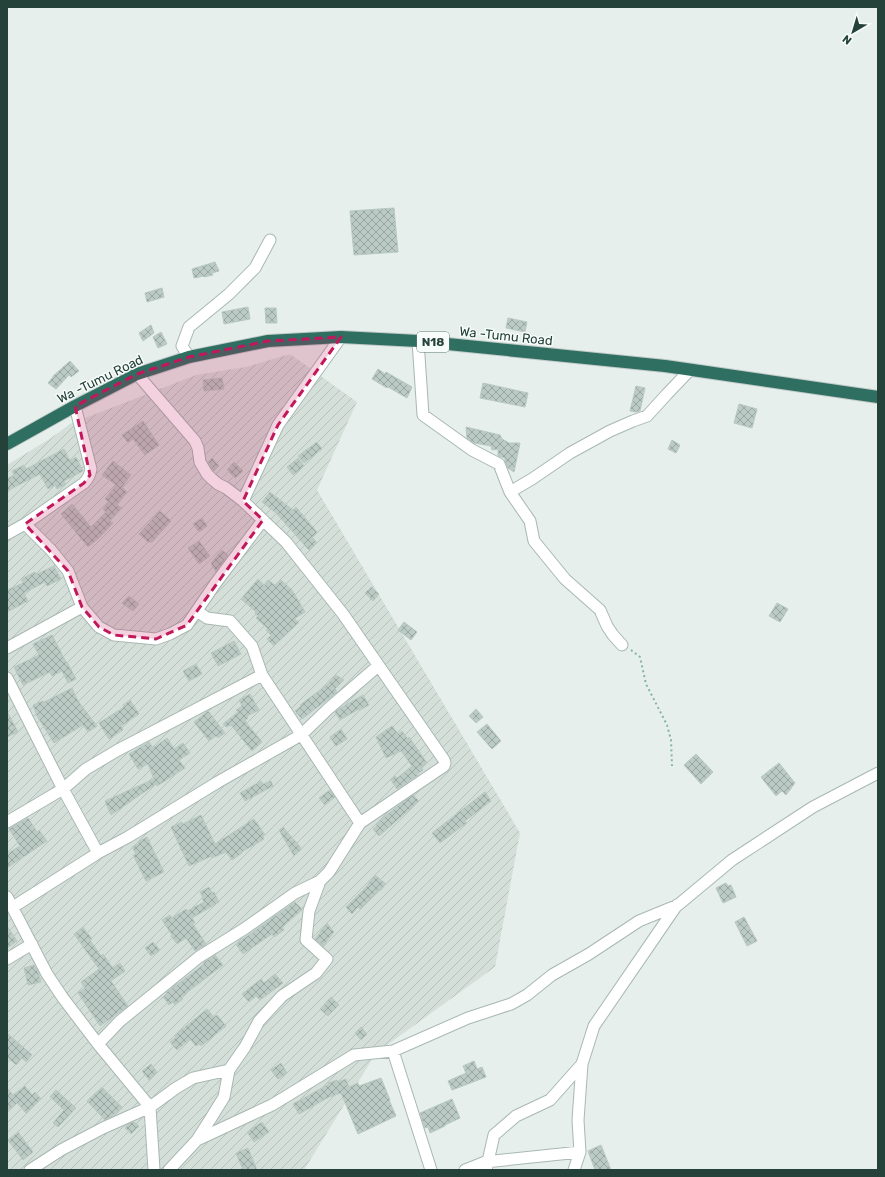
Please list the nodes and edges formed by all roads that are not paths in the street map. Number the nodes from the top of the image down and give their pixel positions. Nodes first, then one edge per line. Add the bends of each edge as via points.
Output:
1 (270, 240) dead end
2 (342, 337) junction
3 (418, 341) junction
4 (189, 357) junction
5 (690, 370) junction
6 (136, 374) junction
7 (878, 397) edge
8 (75, 406) junction
9 (7, 444) edge
10 (510, 492) junction
11 (243, 501) junction
12 (263, 520) junction
13 (25, 524) junction
14 (7, 534) edge
15 (82, 608) junction
16 (197, 611) junction
17 (622, 645) road end
18 (7, 648) edge
19 (378, 666) junction
20 (262, 675) junction
21 (7, 678) edge
22 (301, 734) junction
23 (878, 774) edge
24 (63, 789) junction
25 (7, 822) edge
26 (360, 823) junction
27 (98, 853) junction
28 (320, 881) junction
29 (10, 902) edge
30 (678, 905) junction
31 (32, 944) junction
32 (7, 959) edge
33 (98, 1044) junction
34 (393, 1051) junction
35 (582, 1064) junction
36 (229, 1070) junction
37 (150, 1107) junction
38 (197, 1140) junction
39 (580, 1152) junction
40 (486, 1166) edge
41 (30, 1170) edge
42 (154, 1170) edge
43 (169, 1170) edge
44 (431, 1170) edge
45 (466, 1170) edge
46 (574, 1170) edge

1 - 4 street via 255,268 229,294 189,327 182,346
2 - 3 highway, Wa -Tumu Road / N18
2 - 4 highway, Wa -Tumu Road / N18 via 268,341
2 - 11 street via 278,426
3 - 5 highway, Wa -Tumu Road / N18
3 - 10 street via 423,415 472,450 499,464
4 - 6 highway, Wa -Tumu Road / N18
5 - 7 highway, Wa -Tumu Road / N18
5 - 10 street via 647,416 604,435
6 - 8 highway, Wa -Tumu Road / N18
6 - 11 street via 197,444 200,462 207,474
8 - 9 highway, Wa -Tumu Road / N18
8 - 13 street via 90,475 84,483
10 - 17 street via 530,521 534,541 565,579 600,610 607,626
11 - 12 street
12 - 16 street
12 - 19 street via 286,542 323,588
13 - 14 street
13 - 15 street via 68,571
15 - 16 street via 99,627 114,635 156,639 187,625
15 - 18 street
16 - 20 street via 207,618 230,622 252,646
19 - 22 street
19 - 26 street via 445,763
20 - 22 street
20 - 24 street via 118,750 86,769
21 - 24 street
22 - 26 street
22 - 27 street
23 - 30 street via 813,807 732,860
24 - 25 street
24 - 27 street
26 - 28 street via 329,872
27 - 29 street
28 - 33 street via 295,893 199,957 120,1021
28 - 36 street via 308,910 306,940 327,959 316,973 282,996 259,1021
29 - 31 street
30 - 34 street via 639,922 552,975 511,1004 468,1018
30 - 35 street via 594,1026
31 - 32 street
31 - 33 street via 63,998
33 - 37 street
34 - 38 street via 354,1054 272,1105
34 - 44 street
35 - 39 street via 578,1120
35 - 40 street via 550,1100 516,1116 494,1135
36 - 37 street via 193,1078
36 - 38 street via 224,1096
37 - 41 street via 61,1150
37 - 42 street
38 - 43 street
39 - 40 street
39 - 46 street
40 - 45 street

